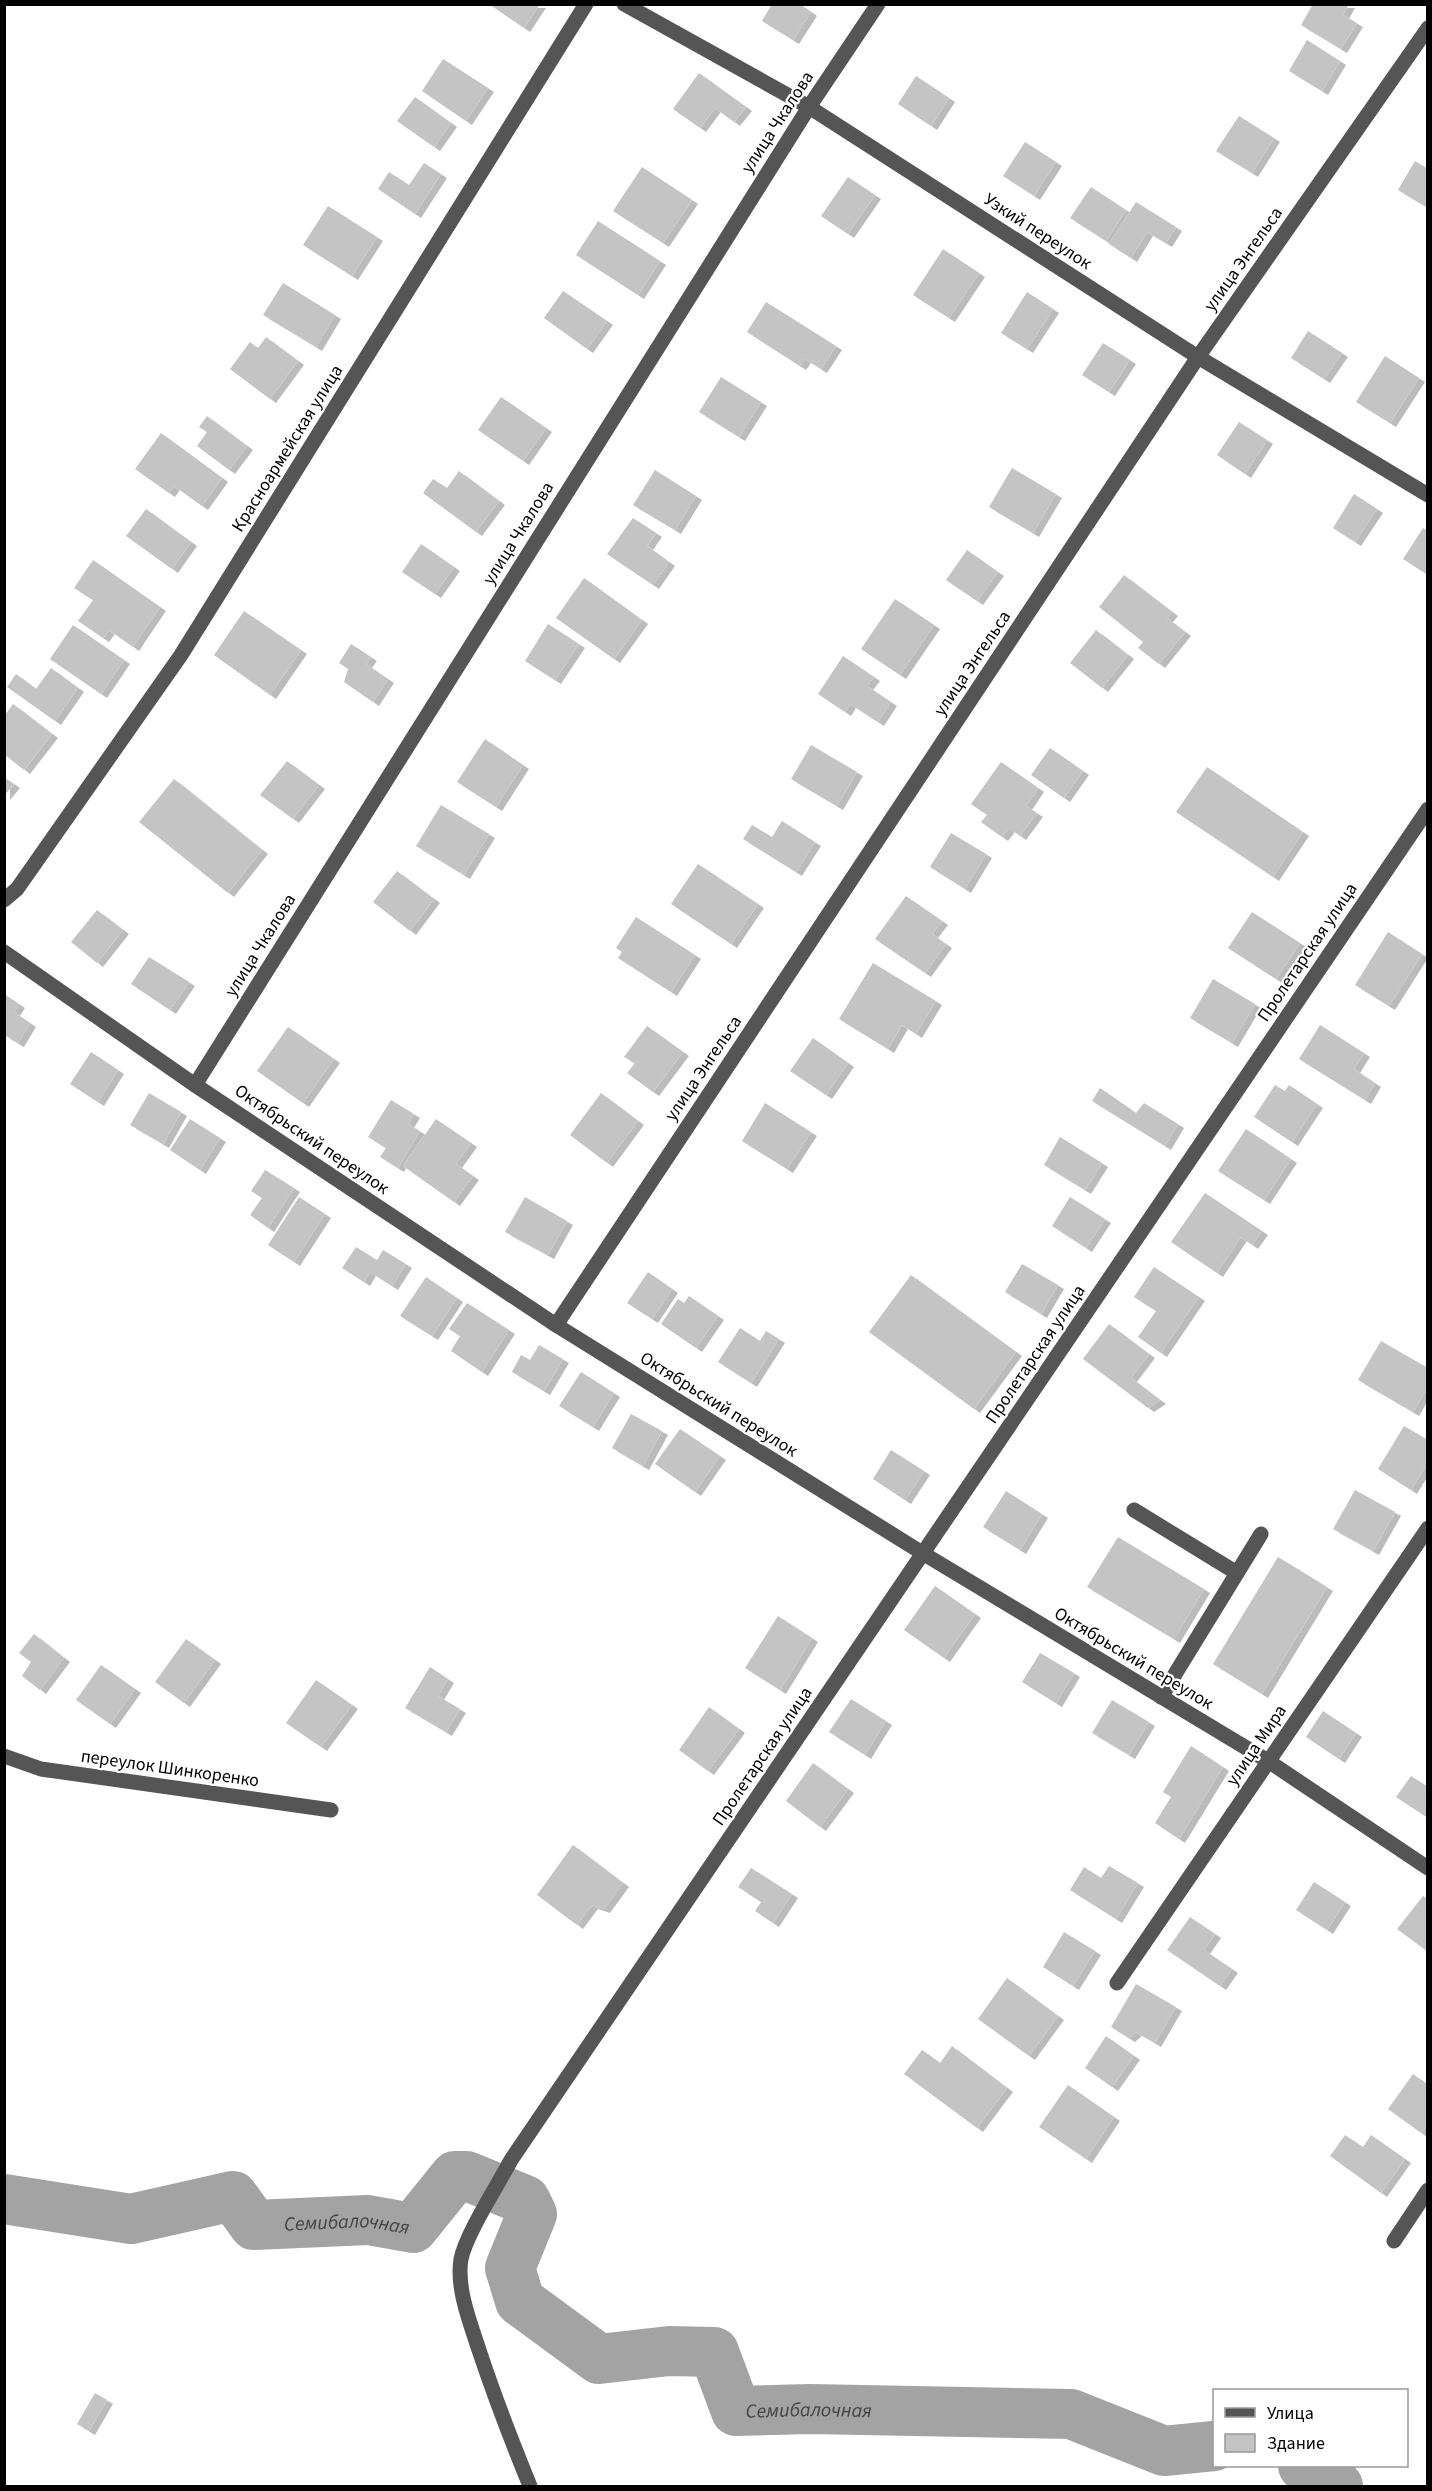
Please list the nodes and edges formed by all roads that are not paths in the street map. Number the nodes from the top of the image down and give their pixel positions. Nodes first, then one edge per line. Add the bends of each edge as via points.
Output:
1 (586, 4) edge
2 (624, 4) edge
3 (878, 4) edge
4 (1428, 28) edge
5 (809, 106) junction
6 (1198, 357) junction
7 (1428, 495) edge
8 (1428, 809) edge
9 (4, 900) edge
10 (4, 952) edge
11 (195, 1085) junction
12 (556, 1325) junction
13 (1134, 1510) dead end
14 (1428, 1528) edge
15 (1261, 1534) dead end
16 (924, 1554) junction
17 (1237, 1573) junction
18 (1161, 1697) junction
19 (4, 1756) edge
20 (1268, 1761) junction
21 (331, 1810) dead end
22 (1428, 1868) edge
23 (1117, 1983) dead end
24 (1428, 2190) edge
25 (1394, 2241) dead end
26 (530, 2487) edge

1 - 9 street, Красноармейская улица via 181,655 17,889
2 - 5 street, Узкий переулок
3 - 5 street, улица Чкалова
4 - 6 street, улица Энгельса
5 - 6 street, Узкий переулок
5 - 11 street, улица Чкалова
6 - 7 street, Узкий переулок
6 - 12 street, улица Энгельса
8 - 16 street, Пролетарская улица
10 - 11 street, Октябрьский переулок
11 - 12 street, Октябрьский переулок
12 - 16 street, Октябрьский переулок
13 - 17 street
14 - 20 street, улица Мира
15 - 17 street
16 - 18 street, Октябрьский переулок
16 - 26 street, Пролетарская улица via 511,2160 464,2251 461,2284 470,2322
17 - 18 street
18 - 20 street, Октябрьский переулок
19 - 21 street, переулок Шинкоренко via 41,1769
20 - 22 street, Октябрьский переулок
20 - 23 street, улица Мира
24 - 25 street

